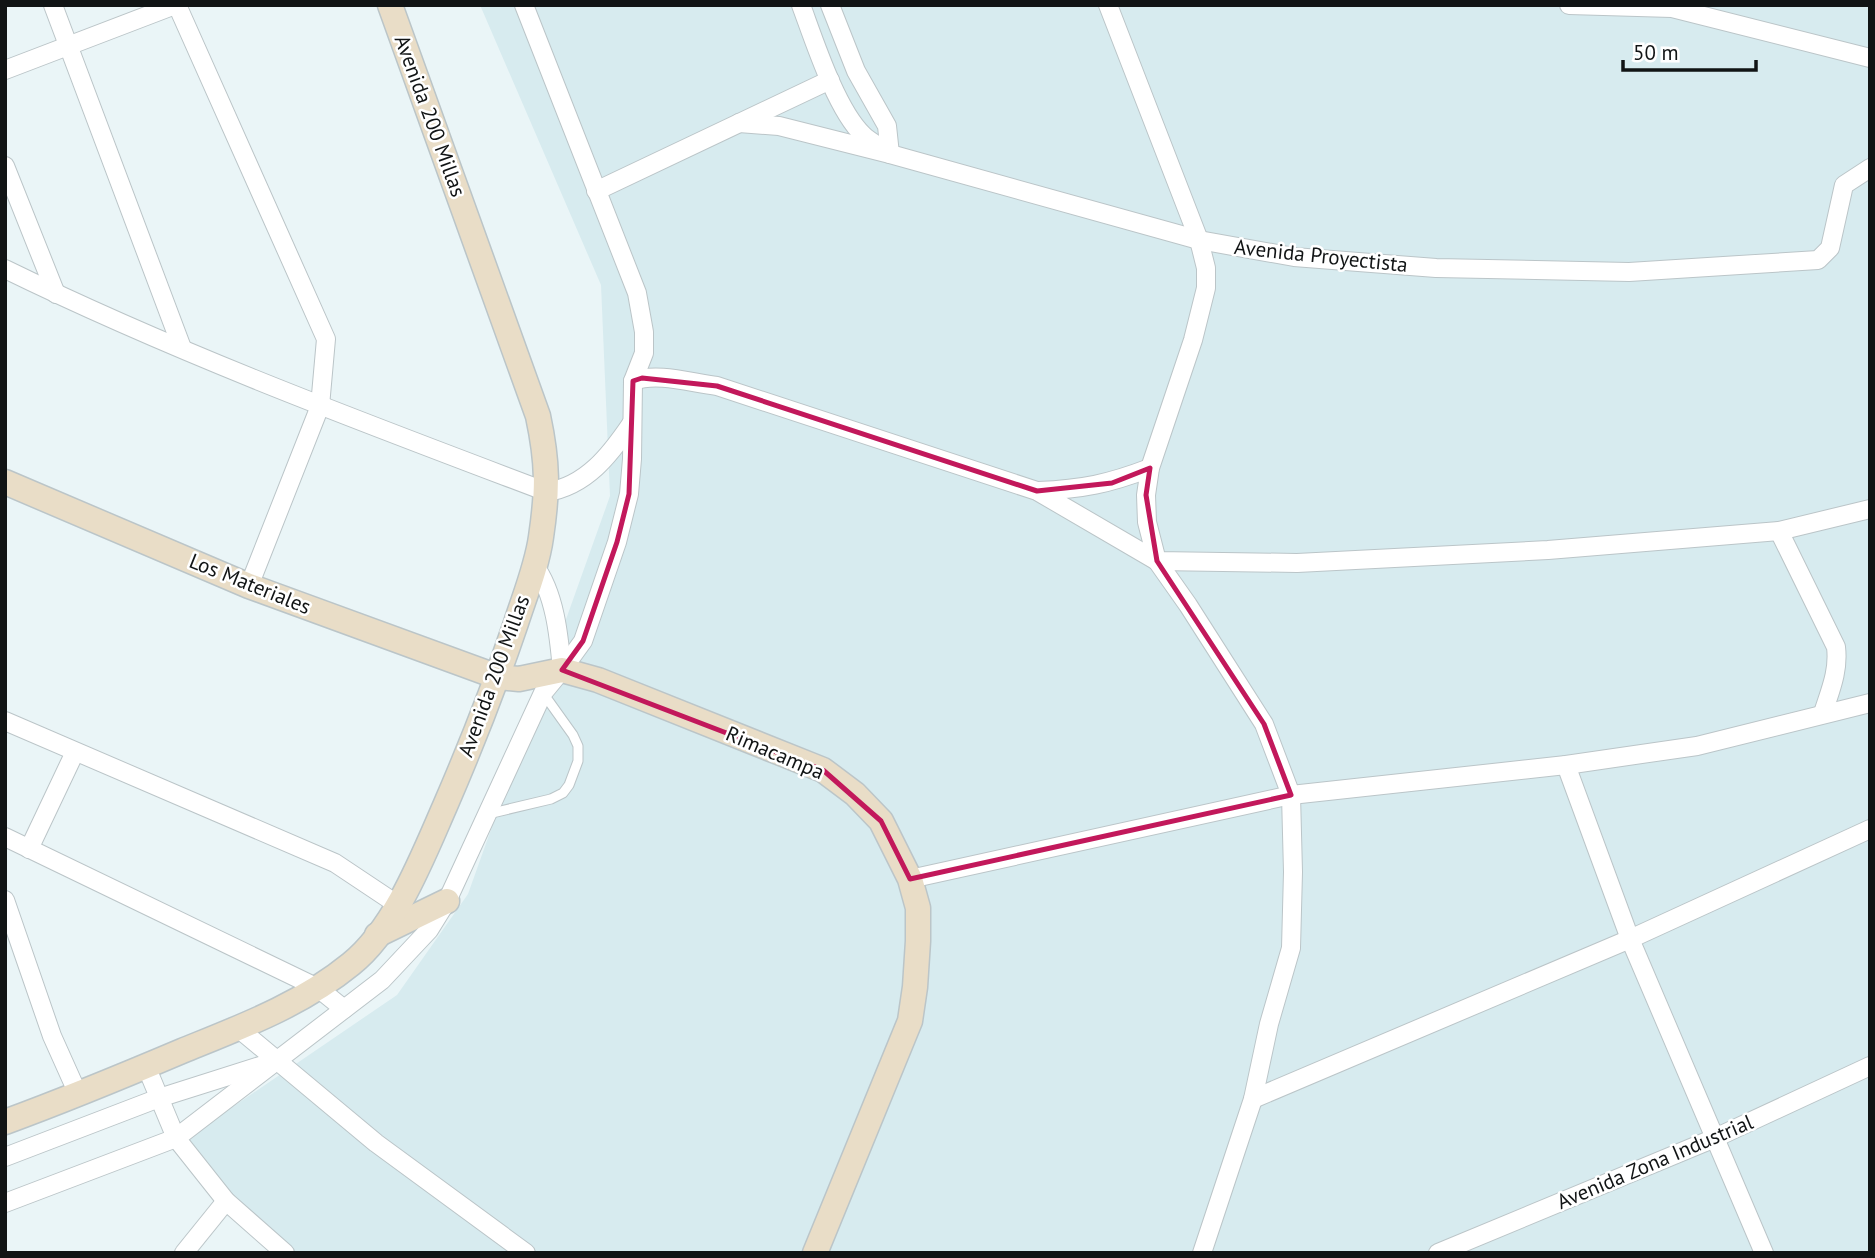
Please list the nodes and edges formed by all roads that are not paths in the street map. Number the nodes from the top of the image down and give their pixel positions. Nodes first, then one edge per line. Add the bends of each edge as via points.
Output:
1 (52, 5) edge
2 (176, 5) edge
3 (390, 5) edge
4 (524, 5) edge
5 (801, 5) edge
6 (830, 5) edge
7 (1108, 5) edge
8 (1569, 5) edge
9 (1724, 5) edge
10 (1734, 24) junction
11 (68, 46) junction
12 (1870, 58) edge
13 (5, 70) edge
14 (830, 80) junction
15 (739, 123) junction
16 (890, 154) junction
17 (5, 166) edge
18 (1870, 168) edge
19 (596, 191) junction
20 (1199, 240) junction
21 (5, 269) edge
22 (56, 294) junction
23 (182, 348) junction
24 (633, 381) junction
25 (320, 406) junction
26 (631, 424) junction
27 (1150, 468) junction
28 (5, 482) edge
29 (1037, 491) junction
30 (547, 492) junction
31 (1870, 509) edge
32 (1779, 531) junction
33 (1157, 561) junction
34 (534, 565) junction
35 (249, 586) junction
36 (562, 670) junction
37 (498, 677) junction
38 (542, 692) junction
39 (1870, 703) edge
40 (1824, 713) junction
41 (5, 721) edge
42 (75, 752) junction
43 (1566, 765) junction
44 (1291, 795) junction
45 (486, 815) junction
46 (1870, 829) edge
47 (5, 837) edge
48 (29, 849) junction
49 (910, 878) junction
50 (5, 900) edge
51 (447, 901) junction
52 (398, 905) junction
53 (376, 936) junction
54 (1630, 939) junction
55 (318, 988) junction
56 (344, 1009) junction
57 (239, 1028) junction
58 (276, 1061) junction
59 (146, 1066) junction
60 (1870, 1066) edge
61 (78, 1094) junction
62 (159, 1098) junction
63 (1253, 1099) junction
64 (5, 1122) edge
65 (176, 1138) junction
66 (1715, 1138) junction
67 (5, 1157) edge
68 (226, 1201) junction
69 (5, 1203) edge
70 (184, 1253) edge
71 (285, 1253) edge
72 (526, 1253) edge
73 (815, 1253) edge
74 (1202, 1253) edge
75 (1438, 1253) edge
76 (1764, 1253) edge

1 - 11 street
2 - 11 street
2 - 25 street via 326,339
3 - 30 main road, Avenida 200 Millas via 538,416
4 - 19 street
5 - 14 street, Avenida Proyectista
6 - 16 street via 856,71 887,126
7 - 20 street
8 - 10 street via 1672,8
9 - 10 street
10 - 12 street
11 - 13 street
11 - 23 street
14 - 15 street
14 - 16 street, Avenida Proyectista via 862,134
15 - 16 street via 779,126
15 - 19 street
16 - 20 street, Avenida Proyectista
17 - 22 street
18 - 20 street, Avenida Proyectista via 1844,185 1830,248 1818,260 1629,272 1436,268 1294,257
19 - 24 street via 636,293 644,332 644,353
20 - 27 street via 1206,288
21 - 22 street
22 - 23 street
23 - 25 street
24 - 26 street
24 - 29 street via 662,379 717,386
25 - 30 street
25 - 35 street
26 - 30 street via 600,465 565,489
26 - 36 street via 629,494 617,542 583,641
27 - 29 street via 1112,483
27 - 33 street via 1147,522
28 - 35 main road, Los Materiales
29 - 33 street
30 - 34 main road, Avenida 200 Millas
31 - 32 street
32 - 33 street via 1548,550 1297,563
32 - 40 street via 1836,647 1838,662
33 - 44 street via 1264,724
34 - 36 street via 545,579
34 - 37 main road, Avenida 200 Millas
35 - 37 main road, Los Materiales
36 - 37 main road, Rimacampa via 519,679
36 - 38 street
36 - 49 main road, Rimacampa via 598,680 823,771 881,821
37 - 52 main road, Avenida 200 Millas via 422,860
38 - 45 street
38 - 45 lane via 578,746 569,785 551,799
39 - 40 street
40 - 43 street via 1697,746
41 - 42 street
42 - 48 street
42 - 52 street via 335,863
43 - 44 street
43 - 54 street
44 - 49 street
44 - 63 street via 1291,948
45 - 51 street
46 - 54 street
47 - 48 street
48 - 55 street
49 - 73 main road, Rimacampa via 918,908 918,941 910,1021
50 - 61 street via 52,1036
51 - 53 main road
51 - 56 street via 420,940
52 - 53 main road, Avenida 200 Millas
53 - 55 main road, Avenida 200 Millas via 354,962
54 - 63 street
54 - 66 street
55 - 56 street
55 - 57 main road, Avenida 200 Millas
56 - 58 street
57 - 58 street
57 - 59 main road, Avenida 200 Millas
58 - 62 street
58 - 65 street
58 - 72 street via 376,1143
59 - 61 main road, Avenida 200 Millas
59 - 62 street
60 - 66 street, Avenida Zona Industrial
61 - 64 main road, Avenida 200 Millas
62 - 65 street
62 - 67 street
63 - 74 street
65 - 68 street
65 - 69 street
66 - 75 street, Avenida Zona Industrial
66 - 76 street
68 - 70 street
68 - 71 street

